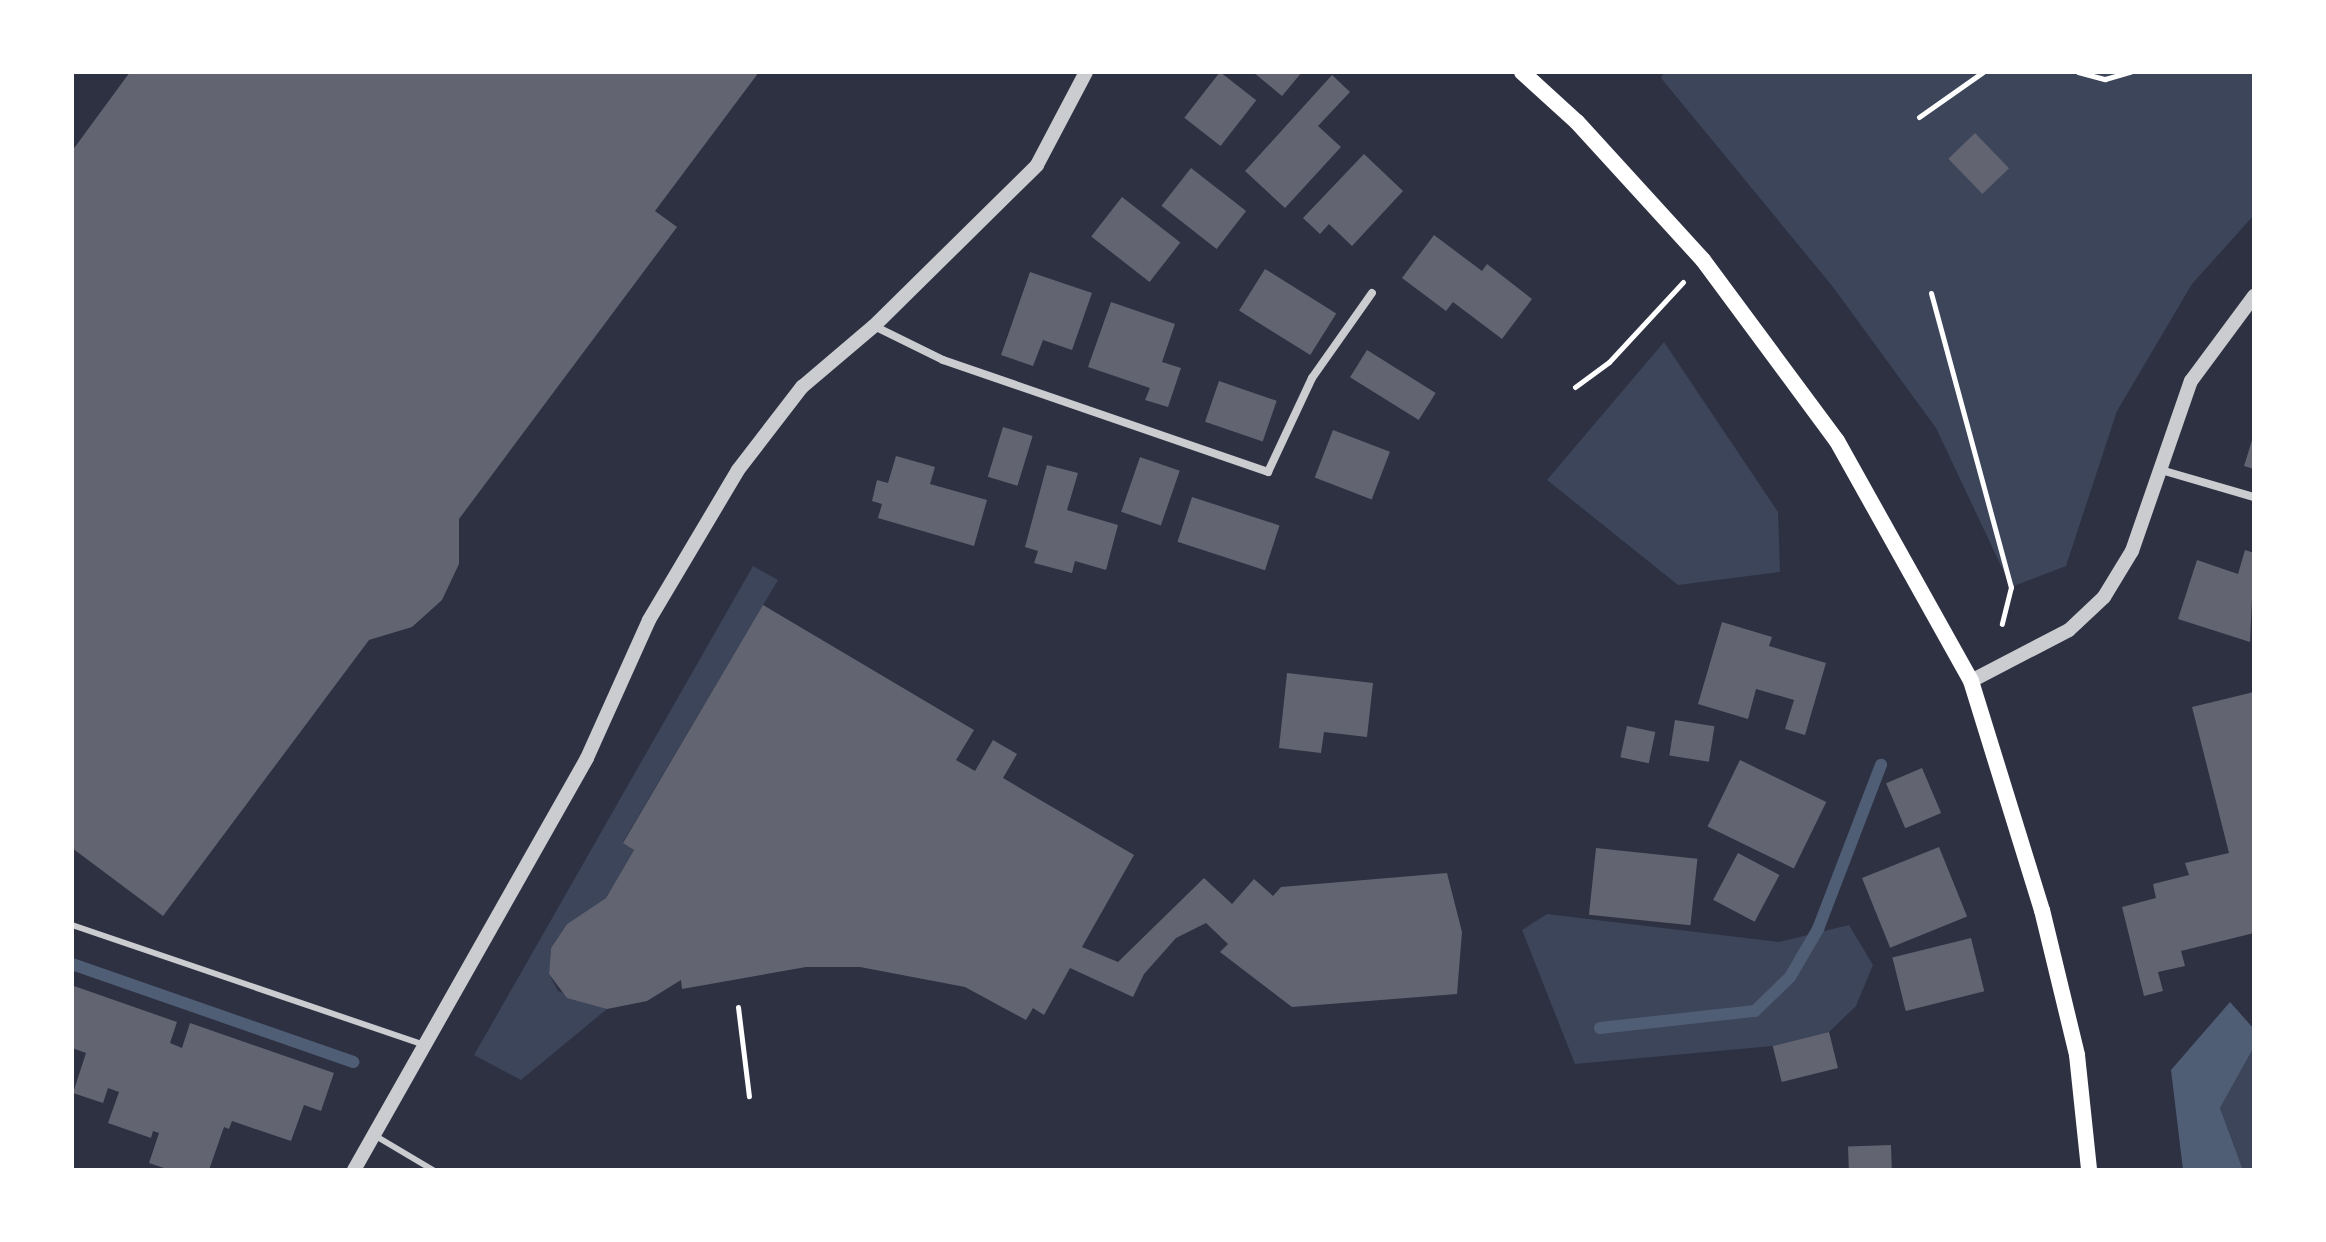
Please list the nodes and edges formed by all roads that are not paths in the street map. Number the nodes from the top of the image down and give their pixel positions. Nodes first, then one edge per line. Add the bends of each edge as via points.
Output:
1 (1086, 72) edge
2 (1522, 72) edge
3 (1372, 293) dead end
4 (2254, 296) edge
5 (874, 326) junction
6 (2161, 470) junction
7 (2254, 497) edge
8 (1971, 681) junction
9 (72, 925) edge
10 (424, 1045) junction
11 (374, 1135) junction
12 (354, 1170) edge
13 (433, 1170) edge
14 (2089, 1170) edge

1 - 5 street via 1037,165
2 - 8 main road via 1577,122 1703,260 1837,441
3 - 5 street via 1312,378 1268,472 943,360
4 - 6 street via 2191,381
5 - 10 street via 802,387 738,470 649,620 587,758
6 - 7 street
6 - 8 street via 2132,551 2104,597 2069,630
8 - 14 main road via 2042,910 2077,1055
9 - 10 lane
10 - 11 street
11 - 12 street
11 - 13 lane

